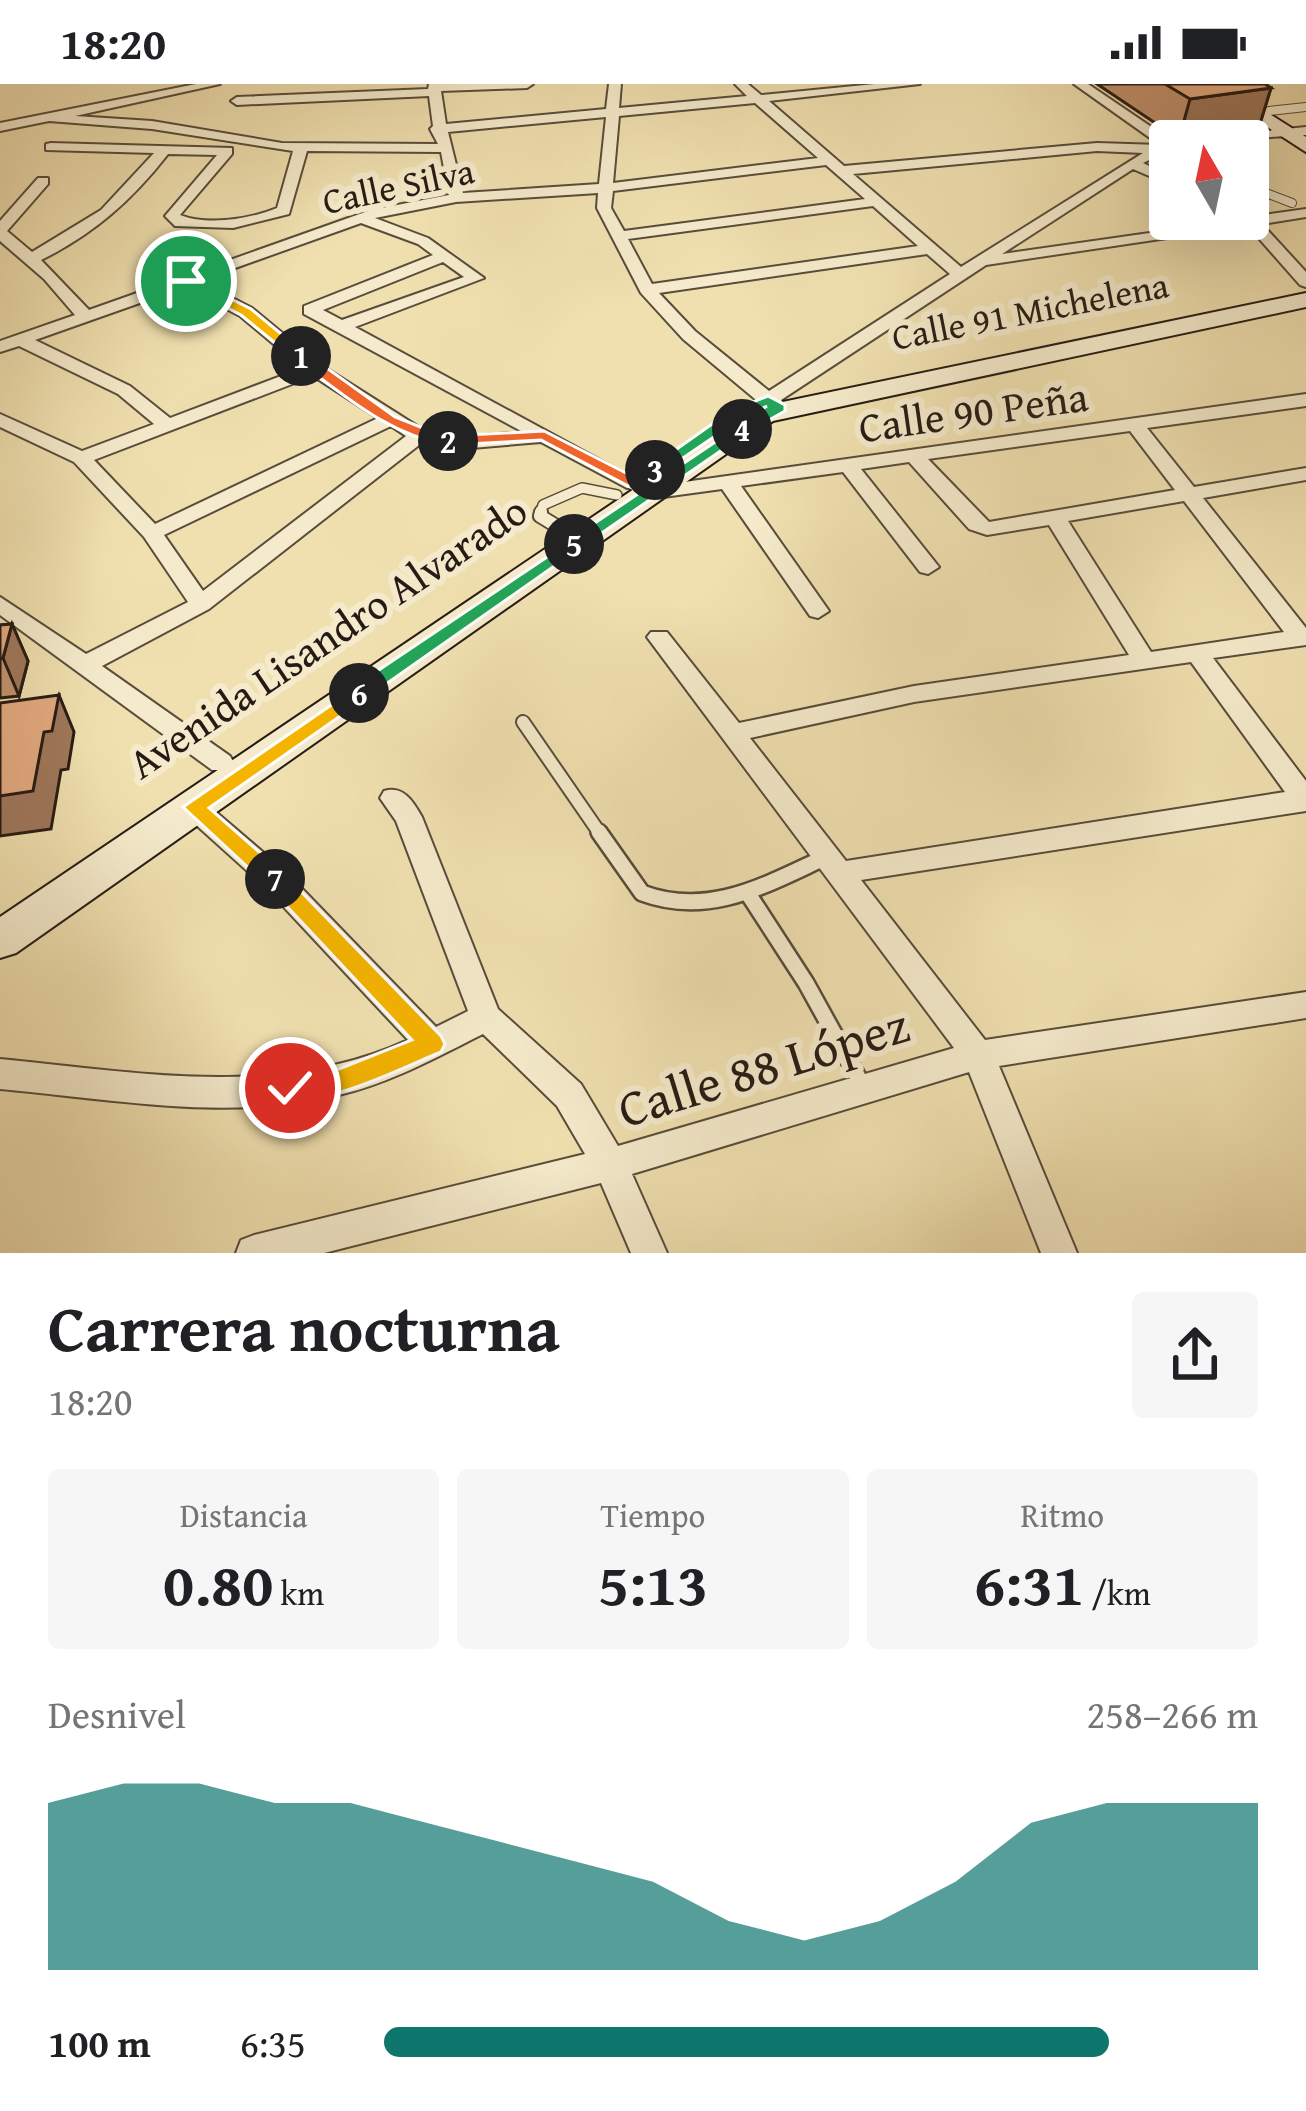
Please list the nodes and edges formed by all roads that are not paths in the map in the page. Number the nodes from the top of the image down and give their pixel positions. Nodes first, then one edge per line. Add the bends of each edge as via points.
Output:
1 (214, 84) edge
2 (530, 84) edge
3 (614, 84) edge
4 (741, 84) edge
5 (914, 84) edge
6 (1081, 84) edge
7 (1210, 84) edge
8 (1227, 84) edge
9 (104, 87) edge
10 (434, 88) edge
11 (127, 100) junction
12 (757, 100) junction
13 (237, 101) dead end
14 (1306, 107) edge
15 (1269, 111) junction
16 (615, 115) junction
17 (53, 118) junction
18 (527, 123) junction
19 (0, 127) edge
20 (437, 129) junction
21 (1149, 134) edge
22 (1301, 135) edge
23 (1269, 137) edge
24 (1149, 145) edge
25 (234, 146) junction
26 (51, 147) dead end
27 (301, 148) junction
28 (443, 148) junction
29 (165, 149) junction
30 (1149, 154) edge
31 (1132, 163) junction
32 (832, 166) junction
33 (1149, 171) edge
34 (43, 182) dead end
35 (605, 188) junction
36 (1269, 195) edge
37 (456, 198) junction
38 (873, 202) junction
39 (1299, 208) edge
40 (284, 211) junction
41 (1269, 215) edge
42 (361, 218) junction
43 (0, 232) edge
44 (313, 234) junction
45 (1149, 235) edge
46 (620, 236) junction
47 (1268, 240) edge
48 (928, 249) junction
49 (441, 257) junction
50 (32, 258) junction
51 (982, 262) junction
52 (962, 275) junction
53 (186, 281) junction
54 (647, 290) junction
55 (1306, 291) edge
56 (86, 316) junction
57 (339, 327) junction
58 (20, 340) junction
59 (0, 346) edge
60 (315, 369) junction
61 (1306, 400) edge
62 (774, 404) junction
63 (0, 420) edge
64 (389, 421) junction
65 (1135, 425) junction
66 (169, 426) junction
67 (419, 436) junction
68 (544, 436) junction
69 (914, 456) junction
70 (81, 458) junction
71 (848, 465) junction
72 (1306, 474) edge
73 (728, 482) junction
74 (633, 491) junction
75 (1188, 493) junction
76 (1053, 515) junction
77 (152, 533) junction
78 (928, 568) dead end
79 (0, 604) edge
80 (200, 604) junction
81 (818, 611) dead end
82 (659, 637) dead end
83 (1304, 638) edge
84 (1196, 652) junction
85 (1144, 660) junction
86 (83, 666) junction
87 (523, 722) dead end
88 (734, 734) junction
89 (221, 763) junction
90 (392, 798) dead end
91 (1305, 800) edge
92 (194, 807) junction
93 (831, 865) junction
94 (747, 892) junction
95 (0, 912) edge
96 (0, 940) edge
97 (1306, 1005) edge
98 (486, 1017) junction
99 (432, 1044) junction
100 (977, 1055) junction
101 (0, 1074) edge
102 (864, 1089) junction
103 (610, 1164) junction
104 (254, 1253) edge
105 (649, 1253) edge
106 (1059, 1253) edge

1 - 11 street
2 - 10 street
2 - 18 street
3 - 16 street
4 - 12 street
5 - 12 street
6 - 21 street
7 - 22 street
8 - 15 street
9 - 11 street
10 - 13 street
10 - 20 street
11 - 17 street
12 - 16 street
12 - 32 street
14 - 15 lane
15 - 22 street
16 - 18 street
16 - 35 street
17 - 19 street
17 - 25 street via 152,125
18 - 20 street
20 - 28 street
22 - 23 street
24 - 32 street, Calle Silva
25 - 27 street
25 - 29 street
25 - 40 street via 173,220 217,225
26 - 29 street
27 - 28 street
27 - 40 street
28 - 37 street
29 - 50 street via 92,229
30 - 31 street
31 - 33 street
31 - 51 street
32 - 35 street, Calle Silva
32 - 38 street
34 - 43 street
35 - 37 street, Calle Silva
35 - 46 street via 604,208
36 - 39 lane
37 - 42 street, Calle Silva
38 - 46 street
38 - 48 street
39 - 41 street
40 - 44 street
42 - 44 street, Calle Silva
42 - 49 street via 423,241
43 - 50 street
44 - 53 street, Calle Silva
45 - 51 street
46 - 54 street
47 - 55 street
48 - 52 street
48 - 54 street
49 - 57 street via 310,308
49 - 57 street via 476,278
50 - 56 street
51 - 52 street
52 - 62 street
53 - 56 street, Calle Silva
53 - 60 street via 246,312
54 - 62 street
55 - 62 street, Calle 91 Michelena
56 - 58 street, Calle Silva
57 - 68 street
58 - 59 street, Calle Silva
58 - 66 street via 124,390
60 - 64 street
60 - 66 street
61 - 65 street, Calle 90 Peña
62 - 74 street, Avenida Lisandro Alvarado
63 - 70 street
64 - 67 street
64 - 77 street
65 - 69 street, Calle 90 Peña
65 - 75 street
66 - 70 street
67 - 68 street
67 - 80 street
68 - 74 street
69 - 71 street, Calle 90 Peña
69 - 76 street via 982,528
70 - 77 street
71 - 73 street, Calle 90 Peña
71 - 78 street
72 - 75 street
73 - 74 street, Calle 90 Peña
73 - 81 street
74 - 89 street, Avenida Lisandro Alvarado via 563,530
74 - 92 street, Avenida Lisandro Alvarado
75 - 76 street
75 - 83 street
76 - 85 street
77 - 80 street
79 - 86 street
80 - 86 street
82 - 88 street
83 - 84 street
84 - 85 street
84 - 91 street
85 - 88 street via 914,694
86 - 89 street
87 - 94 lane via 642,893 683,907
88 - 93 street
89 - 95 street, Avenida Lisandro Alvarado
90 - 98 street via 408,817
91 - 93 street
92 - 96 street, Avenida Lisandro Alvarado
92 - 99 street via 275,879
93 - 94 lane
93 - 100 street
94 - 102 lane
97 - 100 street, Calle 88 López
98 - 99 street
98 - 103 street via 569,1095
99 - 101 street via 340,1080 239,1092
100 - 102 street, Calle 88 López
100 - 106 street
102 - 103 street, Calle 88 López
103 - 104 street, Calle 88 López
103 - 105 street

